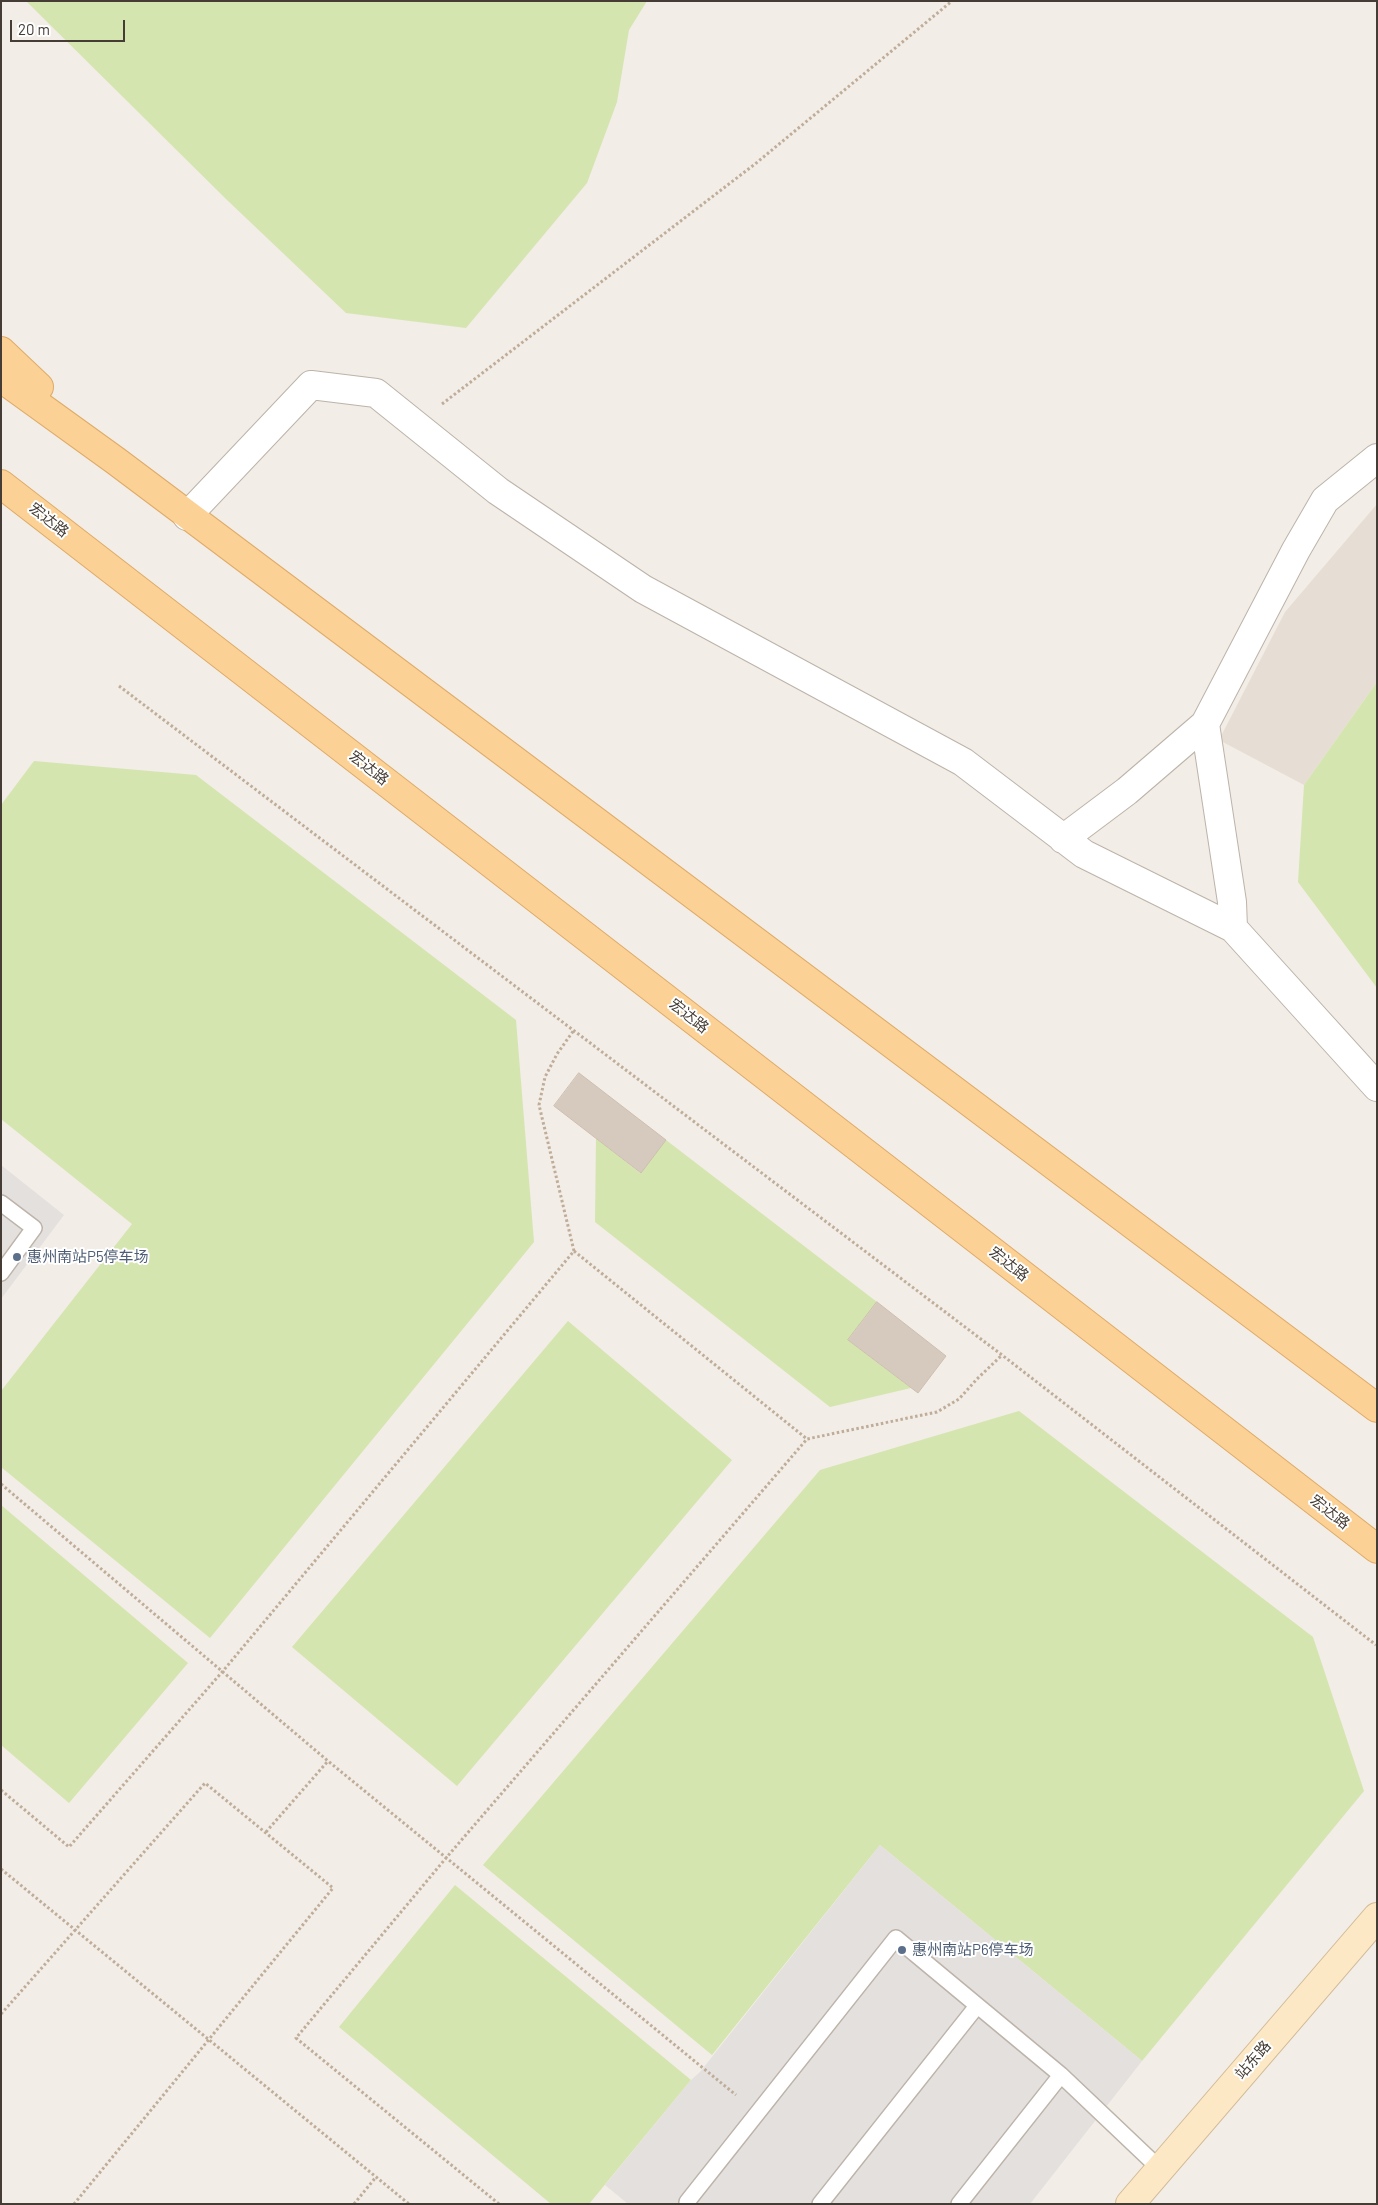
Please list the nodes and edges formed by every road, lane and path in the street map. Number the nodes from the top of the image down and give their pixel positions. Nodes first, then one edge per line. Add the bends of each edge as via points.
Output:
1 (952, 1) edge
2 (1, 351) edge
3 (1, 378) edge
4 (416, 424) junction
5 (1377, 458) edge
6 (116, 461) junction
7 (1, 484) edge
8 (1, 502) edge
9 (188, 516) junction
10 (62, 531) junction
11 (119, 686) dead end
12 (1205, 724) junction
13 (1063, 839) junction
14 (1233, 928) junction
15 (574, 1030) junction
16 (1377, 1087) edge
17 (1, 1203) edge
18 (574, 1250) junction
19 (1, 1273) edge
20 (1002, 1355) junction
21 (1377, 1408) edge
22 (807, 1440) junction
23 (1, 1484) edge
24 (1377, 1549) edge
25 (1376, 1645) edge
26 (223, 1671) junction
27 (328, 1761) junction
28 (1, 1790) edge
29 (266, 1832) junction
30 (446, 1858) junction
31 (1, 1869) edge
32 (1377, 1917) edge
33 (74, 1930) junction
34 (977, 2006) junction
35 (1, 2014) edge
36 (208, 2040) junction
37 (1060, 2075) junction
38 (758, 2113) junction
39 (1159, 2168) junction
40 (376, 2176) junction
41 (74, 2204) edge
42 (354, 2204) edge
43 (409, 2204) edge
44 (499, 2204) edge
45 (689, 2204) edge
46 (820, 2204) edge
47 (959, 2204) edge
48 (1130, 2204) edge

1 - 4 path via 755,164
2 - 6 main road
3 - 6 main road
4 - 9 street via 376,393 311,385
4 - 13 street via 498,491 643,589 963,762
5 - 12 street via 1325,500
6 - 9 main road
7 - 10 main road, 宏达路
8 - 10 main road
9 - 21 main road
10 - 24 main road, 宏达路
11 - 15 path
12 - 13 street via 1127,791
12 - 14 street via 1232,902
13 - 14 street via 1084,854
14 - 16 street
15 - 18 path via 545,1077 539,1106
15 - 20 path
17 - 19 lane via 34,1228
18 - 22 path
18 - 26 path
20 - 22 path via 959,1399 937,1412
20 - 25 path
22 - 30 path
23 - 26 path
26 - 27 path
26 - 28 path via 69,1847
27 - 29 path
27 - 30 path
29 - 33 path via 205,1783
29 - 36 path via 334,1888
30 - 38 path
30 - 44 path via 296,2038
31 - 33 path
32 - 39 street, 站东路
33 - 35 path
33 - 36 path
34 - 37 lane
34 - 38 lane via 896,1938
34 - 46 lane
36 - 40 path
36 - 41 path
37 - 39 lane
37 - 47 lane
38 - 45 lane via 687,2202
39 - 48 street, 站东路
40 - 42 path
40 - 43 path

